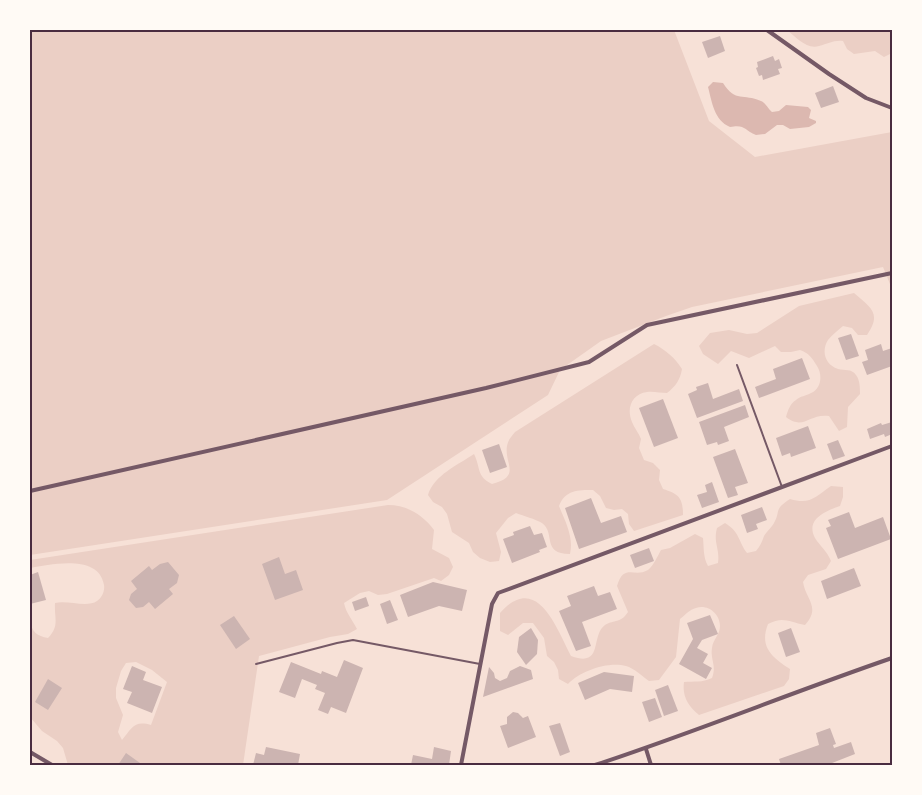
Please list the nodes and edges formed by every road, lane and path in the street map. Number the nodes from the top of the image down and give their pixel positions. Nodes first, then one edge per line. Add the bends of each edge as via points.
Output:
1 (767, 30) edge
2 (892, 108) edge
3 (892, 273) edge
4 (737, 365) dead end
5 (892, 446) edge
6 (782, 487) junction
7 (30, 491) edge
8 (892, 658) edge
9 (256, 664) dead end
10 (480, 664) junction
11 (646, 748) junction
12 (30, 752) edge
13 (52, 765) edge
14 (461, 765) edge
15 (595, 765) edge
16 (651, 765) edge

1 - 2 street via 866,98
3 - 7 street via 647,326 589,362 505,384
4 - 6 lane
5 - 6 street
6 - 10 street via 498,593 492,604
8 - 11 street
9 - 10 lane via 353,640
10 - 14 street
11 - 15 street
11 - 16 street
12 - 13 street

